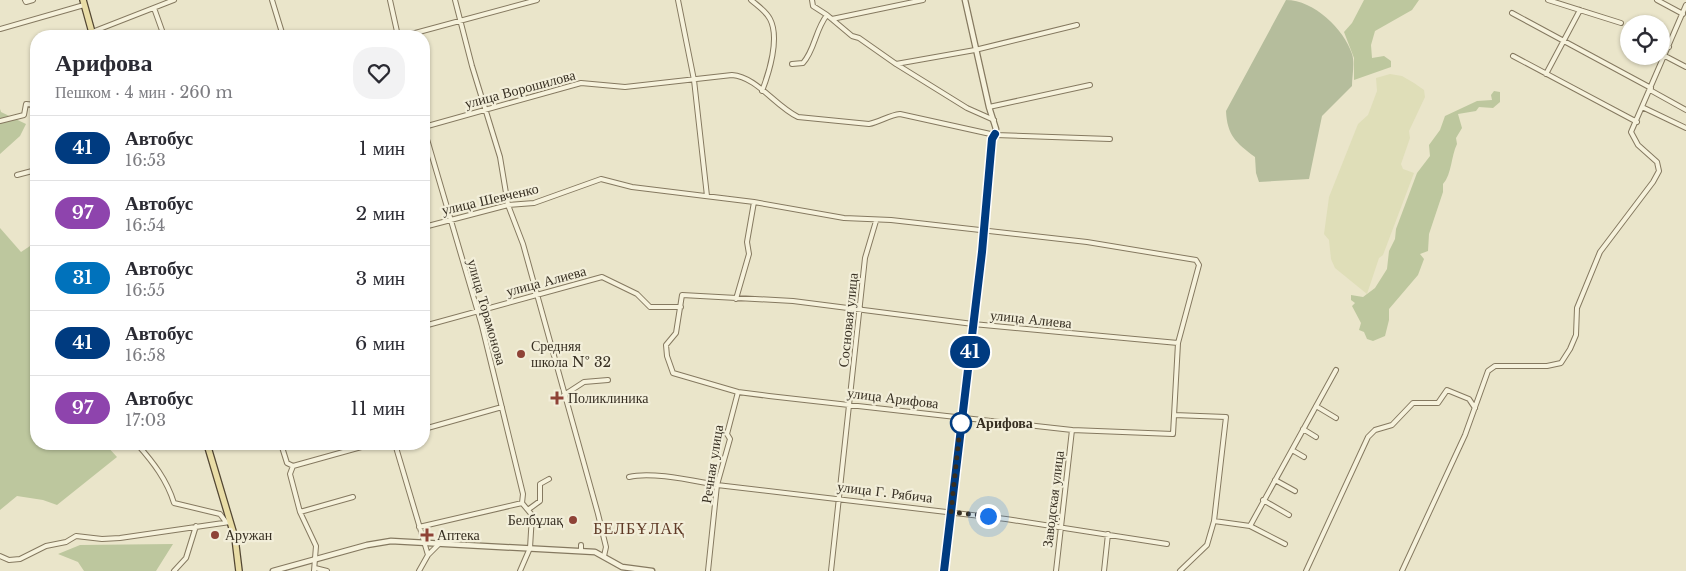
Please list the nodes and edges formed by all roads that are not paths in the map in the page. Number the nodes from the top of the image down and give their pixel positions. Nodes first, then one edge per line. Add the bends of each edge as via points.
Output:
1 (25, 0) edge
2 (33, 0) edge
3 (174, 0) edge
4 (272, 0) edge
5 (390, 0) edge
6 (456, 0) edge
7 (537, 0) edge
8 (678, 0) edge
9 (751, 0) edge
10 (807, 0) edge
11 (812, 0) edge
12 (923, 0) edge
13 (965, 0) edge
14 (1548, 0) edge
15 (1657, 0) edge
16 (83, 3) edge
17 (1686, 5) edge
18 (813, 6) junction
19 (154, 8) junction
20 (1580, 10) junction
21 (1512, 13) dead end
22 (827, 15) junction
23 (1682, 16) junction
24 (832, 19) junction
25 (461, 20) junction
26 (1686, 21) edge
27 (1620, 23) edge
28 (1076, 25) dead end
29 (0, 29) edge
30 (91, 30) edge
31 (102, 30) edge
32 (162, 30) edge
33 (281, 30) edge
34 (397, 30) edge
35 (425, 30) edge
36 (1564, 41) junction
37 (1670, 45) edge
38 (975, 50) junction
39 (1513, 56) dead end
40 (1670, 59) edge
41 (792, 64) dead end
42 (896, 64) junction
43 (1661, 65) edge
44 (1686, 67) edge
45 (1546, 74) junction
46 (694, 80) junction
47 (1090, 85) dead end
48 (1650, 89) junction
49 (762, 91) junction
50 (30, 104) edge
51 (1642, 107) junction
52 (989, 108) junction
53 (486, 110) junction
54 (1686, 110) edge
55 (994, 120) junction
56 (0, 121) edge
57 (1637, 122) junction
58 (430, 126) edge
59 (1686, 128) edge
60 (995, 134) junction
61 (1110, 139) dead end
62 (430, 149) edge
63 (30, 172) edge
64 (17, 175) dead end
65 (707, 196) junction
66 (754, 202) junction
67 (508, 205) junction
68 (450, 220) junction
69 (876, 221) junction
70 (430, 225) edge
71 (983, 232) junction
72 (535, 295) junction
73 (736, 298) junction
74 (681, 307) junction
75 (860, 311) junction
76 (477, 312) junction
77 (430, 324) edge
78 (973, 324) junction
79 (1178, 343) junction
80 (1336, 370) dead end
81 (608, 380) dead end
82 (738, 392) junction
83 (564, 395) junction
84 (850, 405) junction
85 (1316, 406) junction
86 (502, 407) junction
87 (1476, 409) junction
88 (1174, 415) junction
89 (961, 418) junction
90 (1336, 418) dead end
91 (430, 427) edge
92 (1303, 429) junction
93 (1072, 430) junction
94 (1316, 437) dead end
95 (142, 450) edge
96 (209, 450) edge
97 (283, 450) edge
98 (350, 450) edge
99 (397, 450) edge
100 (1292, 450) junction
101 (1304, 457) dead end
102 (293, 466) junction
103 (629, 477) dead end
104 (548, 479) dead end
105 (1275, 480) junction
106 (717, 485) junction
107 (1295, 491) dead end
108 (353, 497) dead end
109 (839, 498) junction
110 (1263, 500) junction
111 (522, 502) junction
112 (529, 509) junction
113 (300, 512) junction
114 (951, 512) junction
115 (1289, 515) dead end
116 (1214, 521) junction
117 (228, 522) junction
118 (196, 526) junction
119 (1061, 526) junction
120 (1250, 526) junction
121 (419, 527) junction
122 (1108, 534) junction
123 (424, 543) junction
124 (439, 544) junction
125 (1167, 544) dead end
126 (1285, 544) dead end
127 (581, 545) dead end
128 (530, 548) junction
129 (581, 551) junction
130 (428, 555) junction
131 (0, 556) edge
132 (604, 556) junction
133 (316, 559) junction
134 (314, 570) edge
135 (174, 571) edge
136 (239, 571) edge
137 (273, 571) edge
138 (327, 571) edge
139 (419, 571) edge
140 (520, 571) edge
141 (652, 571) edge
142 (708, 571) edge
143 (831, 571) edge
144 (944, 571) edge
145 (1056, 571) edge
146 (1104, 571) edge
147 (1180, 571) edge
148 (1306, 571) edge
149 (1402, 571) edge

1 - 2 street
3 - 19 street
4 - 33 street
5 - 34 street
6 - 25 street
7 - 25 street
8 - 46 street
9 - 49 street via 771,20 773,30 770,70
10 - 18 street
11 - 18 street
12 - 24 street
13 - 38 street
14 - 20 street
15 - 23 street
16 - 29 street
16 - 30 main road
17 - 23 street
18 - 22 street
19 - 31 street
19 - 32 street
20 - 27 street
20 - 36 street
21 - 36 street
22 - 24 street
22 - 41 street via 814,40 811,54 803,63
23 - 26 street
23 - 37 street
24 - 42 street
25 - 35 street
25 - 53 street
28 - 38 street
36 - 45 street
36 - 48 street
38 - 42 street
38 - 52 street
39 - 45 street
40 - 44 street
42 - 55 street via 967,108
43 - 48 street
45 - 57 street
46 - 49 street, улица Ворошилова via 740,75
46 - 53 street, улица Ворошилова via 625,87 581,83
46 - 65 street
47 - 52 street
48 - 51 street
48 - 54 street
49 - 60 street, улица Ворошилова via 798,117 869,124 900,114
50 - 56 street via 26,104 24,115
51 - 57 street
51 - 59 street
52 - 55 street
53 - 58 street, улица Ворошилова
53 - 67 street
55 - 60 street
57 - 87 street via 1631,132 1638,145 1656,162 1659,171 1600,252 1577,308 1576,335 1570,349 1561,363 1495,366 1488,371
60 - 61 street, улица Ворошилова
60 - 71 street
62 - 68 street, улица Торамонова
63 - 64 street
65 - 66 street, улица Шевченко
65 - 67 street, улица Шевченко via 648,190 601,179 534,202
66 - 69 street, улица Шевченко
66 - 73 street via 746,242 749,254
67 - 68 street, улица Шевченко
67 - 72 street via 523,244
68 - 70 street, улица Шевченко
68 - 76 street, улица Торамонова
69 - 71 street, улица Шевченко via 891,220
69 - 75 street, Сосновая улица via 865,258
71 - 78 street
71 - 79 street, улица Шевченко via 1087,242 1196,260 1199,265
72 - 74 street, улица Алиева via 602,277 637,294 650,307
72 - 76 street, улица Алиева
72 - 83 street
73 - 74 street, улица Алиева via 682,294
73 - 75 street, улица Алиева via 793,301
74 - 82 street, улица Арифова via 676,332 666,345 673,373
75 - 78 street, улица Алиева
75 - 84 street, Сосновая улица
76 - 77 street, улица Алиева
76 - 86 street, улица Торамонова
78 - 79 street, улица Алиева
78 - 89 street
79 - 88 street
80 - 85 street
81 - 83 street via 584,382
82 - 84 street, улица Арифова
82 - 106 street, Речная улица via 727,434 730,439 726,460
83 - 132 street via 598,514 606,547
84 - 89 street, улица Арифова
84 - 109 street, Сосновая улица
85 - 90 street
85 - 92 street
86 - 91 street
86 - 111 street, улица Торамонова via 523,494
87 - 148 street via 1469,398 1447,390 1438,403 1413,403 1392,425 1375,430 1368,437
87 - 149 street
88 - 93 street, улица Арифова via 1173,434
88 - 116 street via 1226,417
89 - 93 street, улица Арифова
89 - 114 street
92 - 94 street
92 - 100 street
93 - 119 street, Заводская улица
95 - 117 street via 169,487 174,503 220,514
96 - 117 main road
97 - 102 street via 287,464
98 - 102 street
99 - 121 street
100 - 101 street
100 - 105 street
102 - 113 street via 290,474
103 - 106 street, улица Г. Рябича via 644,475
104 - 112 street via 540,484 540,501
105 - 107 street
105 - 110 street
106 - 109 street, улица Г. Рябича
106 - 142 street, Речная улица
108 - 113 street
109 - 114 street, улица Г. Рябича
109 - 143 street, Сосновая улица
110 - 115 street
110 - 120 street
111 - 112 street
111 - 121 street
112 - 128 street via 532,515
113 - 133 street via 314,538
114 - 119 street, улица Г. Рябича
114 - 144 street
116 - 120 street
116 - 147 street via 1206,545
117 - 118 street
117 - 136 main road via 238,550
118 - 131 street via 120,538 76,536 20,559 9,560
118 - 135 street via 186,558
119 - 122 street, улица Г. Рябича
119 - 145 street, Заводская улица
120 - 126 street
121 - 123 street
122 - 125 street, улица Г. Рябича
122 - 146 street
123 - 124 street
123 - 130 street
123 - 133 street via 367,545
124 - 128 street
124 - 130 street
127 - 129 street
128 - 129 street
128 - 140 street
129 - 132 street
130 - 139 street
132 - 141 street via 622,567
133 - 134 street
133 - 137 street
134 - 138 street

